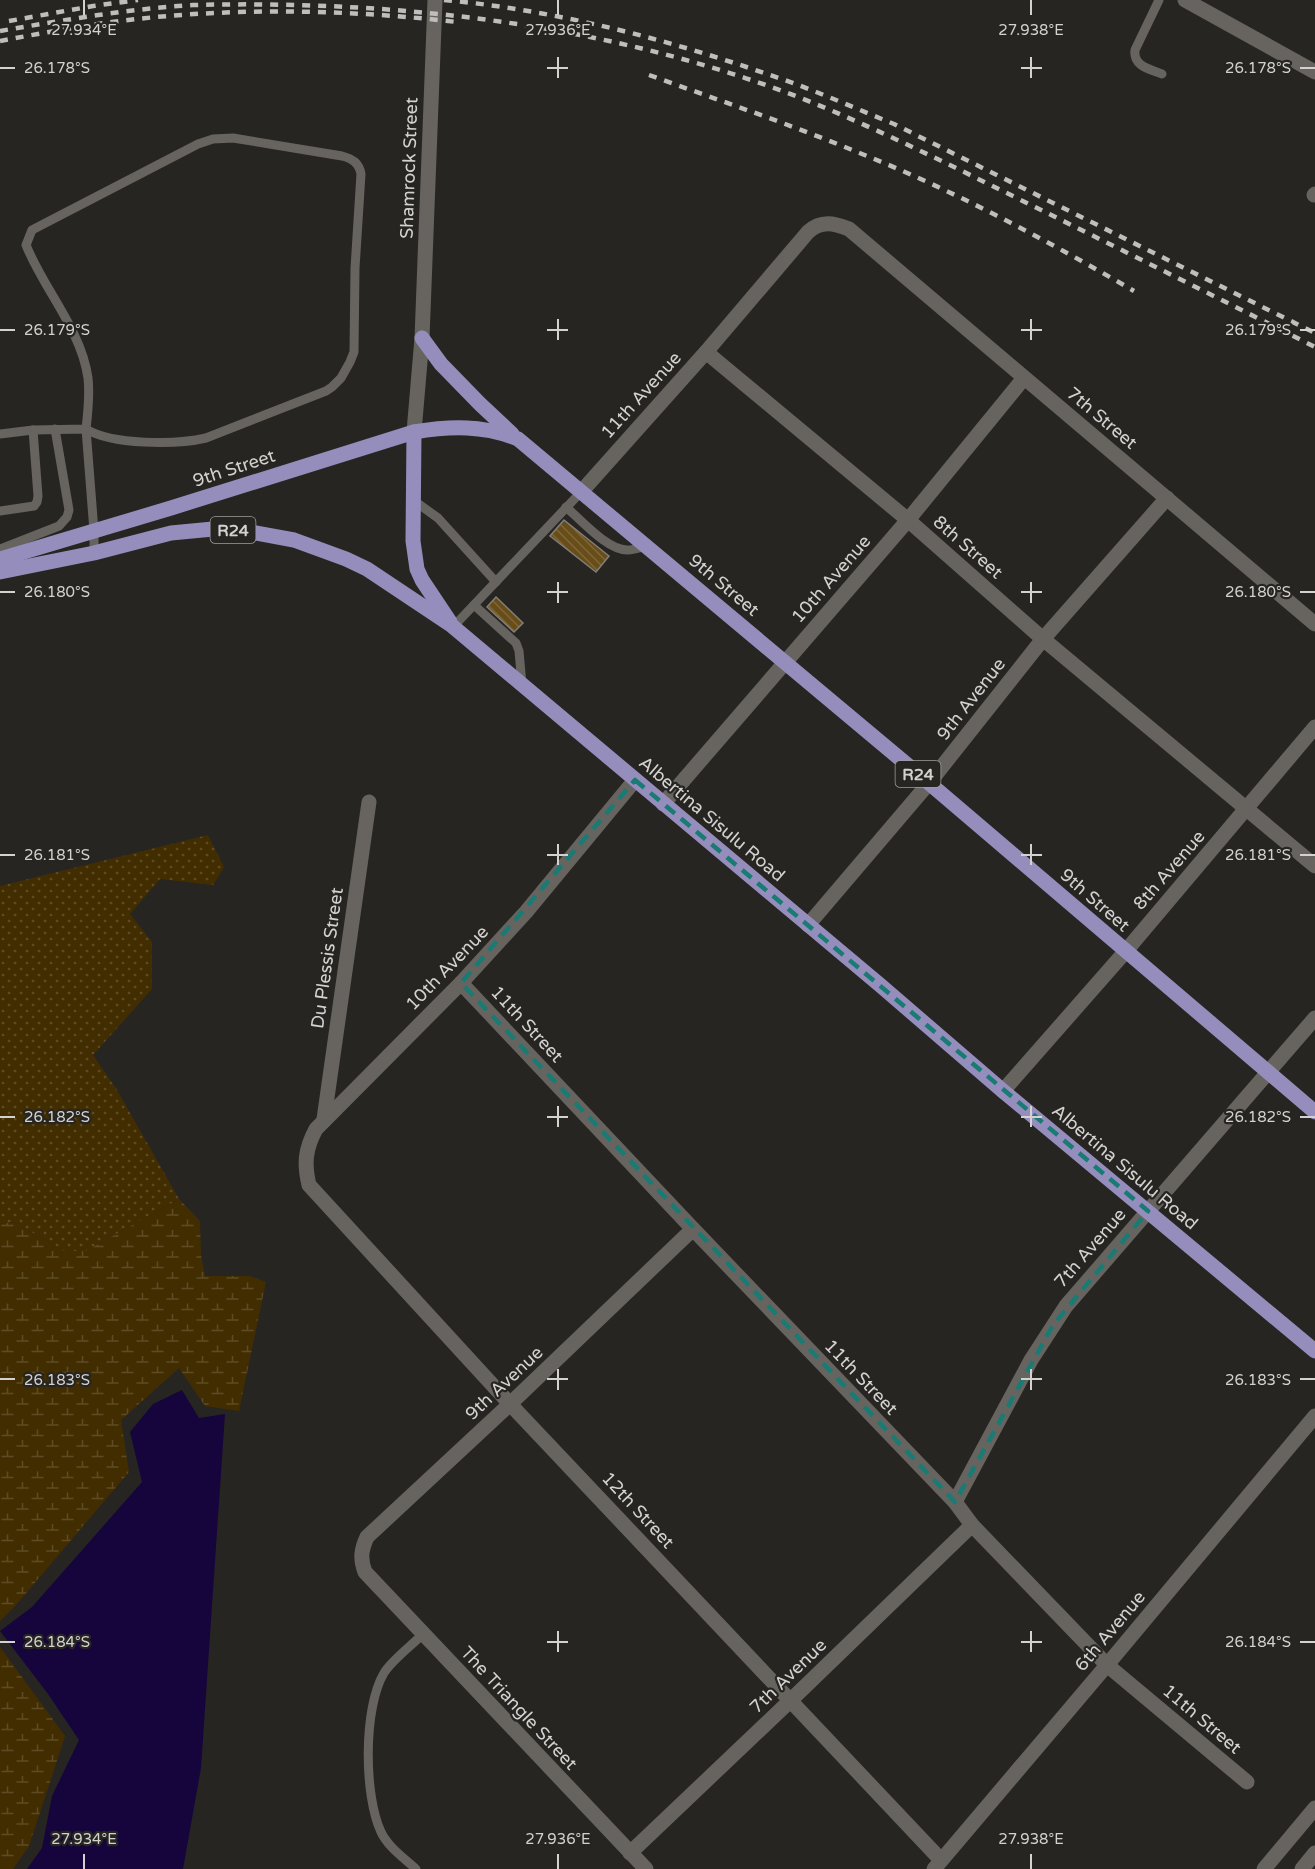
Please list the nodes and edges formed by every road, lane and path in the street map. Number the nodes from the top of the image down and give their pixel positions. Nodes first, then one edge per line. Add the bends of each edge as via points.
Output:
1 (435, 0) edge
2 (1159, 0) edge
3 (1185, 0) edge
4 (1315, 72) edge
5 (1162, 74) dead end
6 (863, 242) joint
7 (422, 338) junction
8 (706, 352) junction
9 (1024, 378) junction
10 (55, 429) junction
11 (86, 429) junction
12 (33, 430) junction
13 (414, 432) junction
14 (0, 434) edge
15 (518, 439) junction
16 (582, 491) junction
17 (1167, 498) junction
18 (413, 500) junction
19 (566, 507) junction
20 (0, 511) edge
21 (908, 520) junction
22 (94, 531) junction
23 (647, 546) junction
24 (0, 549) edge
25 (94, 553) junction
26 (0, 559) edge
27 (0, 572) edge
28 (496, 582) junction
29 (474, 605) junction
30 (1315, 624) edge
31 (452, 626) junction
32 (1043, 639) junction
33 (784, 662) junction
34 (522, 685) junction
35 (1315, 727) edge
36 (635, 780) junction
37 (929, 783) junction
38 (369, 802) dead end
39 (663, 804) junction
40 (1248, 808) junction
41 (1315, 866) edge
42 (808, 925) junction
43 (1125, 952) junction
44 (461, 983) junction
45 (1315, 1018) edge
46 (1268, 1073) junction
47 (1003, 1091) junction
48 (1315, 1112) edge
49 (324, 1119) junction
50 (309, 1185) joint
51 (1148, 1211) junction
52 (693, 1229) junction
53 (1315, 1351) edge
54 (510, 1404) junction
55 (1315, 1416) edge
56 (955, 1502) junction
57 (972, 1525) junction
58 (365, 1572) joint
59 (423, 1634) junction
60 (1107, 1665) junction
61 (791, 1700) junction
62 (1247, 1782) dead end
63 (1315, 1808) edge
64 (630, 1853) junction
65 (1315, 1853) edge
66 (938, 1864) edge
67 (416, 1869) edge
68 (646, 1869) edge
69 (1264, 1869) edge
70 (1302, 1869) edge

1 - 7 street, Shamrock Street
2 - 5 lane via 1134,58 1137,64
3 - 4 street
6 - 8 street, 11th Avenue via 838,225 816,225
6 - 9 street, 7th Street
7 - 13 street, Shamrock Street
7 - 15 main road via 441,364
8 - 16 street, 11th Avenue
8 - 21 street, 8th Street
9 - 17 street, 7th Street
9 - 21 street, 10th Avenue
10 - 11 lane
10 - 12 lane
10 - 24 lane via 69,510 67,518 59,526
11 - 11 lane via 130,441 195,441 319,394 337,383 354,352 361,174 354,161 233,138 213,139 32,230 26,245 84,362 89,396
11 - 22 lane
12 - 14 lane
12 - 20 lane via 37,502
13 - 15 main road, 9th Street / R24 via 473,428 494,430
13 - 18 main road
13 - 22 main road, 9th Street / R24
15 - 16 main road, 9th Street / R24
16 - 19 lane, 11th Avenue
16 - 23 main road, 9th Street / R24
17 - 30 street, 7th Street
17 - 32 street, 9th Avenue
18 - 28 lane via 438,518
18 - 31 main road via 412,541 417,569
19 - 23 lane via 615,547 628,550
19 - 28 lane, 11th Avenue
21 - 32 street, 8th Street
21 - 33 street, 10th Avenue
22 - 25 lane
22 - 26 main road, 9th Street / R24
23 - 33 main road, 9th Street / R24
25 - 27 main road, Albertina Sisulu Road / R24
25 - 31 main road, Albertina Sisulu Road / R24 via 191,530 230,529 273,535 367,569
28 - 29 lane, 11th Avenue
29 - 31 lane, 11th Avenue
29 - 34 lane via 516,643
31 - 34 main road, Albertina Sisulu Road / R24
32 - 37 street, 9th Avenue
32 - 40 street, 8th Street
33 - 37 main road, 9th Street / R24
33 - 39 street, 10th Avenue
34 - 36 main road, Albertina Sisulu Road / R24
35 - 40 street, 8th Avenue
36 - 39 main road, Albertina Sisulu Road / R24
36 - 44 street, 10th Avenue via 526,912
37 - 42 street, 9th Avenue
37 - 43 main road, 9th Street / R24
38 - 49 street, Du Plessis Street
39 - 42 main road, Albertina Sisulu Road / R24
40 - 41 street, 8th Street
40 - 43 street, 8th Avenue
42 - 47 main road, Albertina Sisulu Road / R24
43 - 46 main road, 9th Street / R24
43 - 47 street, 8th Avenue
44 - 49 street, 10th Avenue
44 - 52 street, 11th Street
45 - 46 street, 7th Avenue
46 - 48 main road, 9th Street / R24
46 - 51 street, 7th Avenue
47 - 51 main road, Albertina Sisulu Road / R24
49 - 50 street, 10th Avenue via 305,1154
50 - 54 street, 12th Street
51 - 53 main road, Albertina Sisulu Road / R24
51 - 56 street, 7th Avenue via 1053,1325
52 - 54 street, 9th Avenue
52 - 56 street, 11th Street
54 - 58 street, 9th Avenue via 367,1537 361,1561
54 - 61 street, 12th Street
55 - 60 street, 6th Avenue
56 - 57 street, 11th Street
57 - 60 street, 11th Street
57 - 61 street, 7th Avenue
58 - 59 street, The Triangle Street
59 - 64 street, The Triangle Street
59 - 67 lane via 384,1672 371,1721 368,1762 381,1834
60 - 62 street, 11th Street
60 - 66 street, 6th Avenue
61 - 64 street, 7th Avenue
61 - 66 street, 12th Street
63 - 69 street
64 - 68 street, The Triangle Street
65 - 70 street

